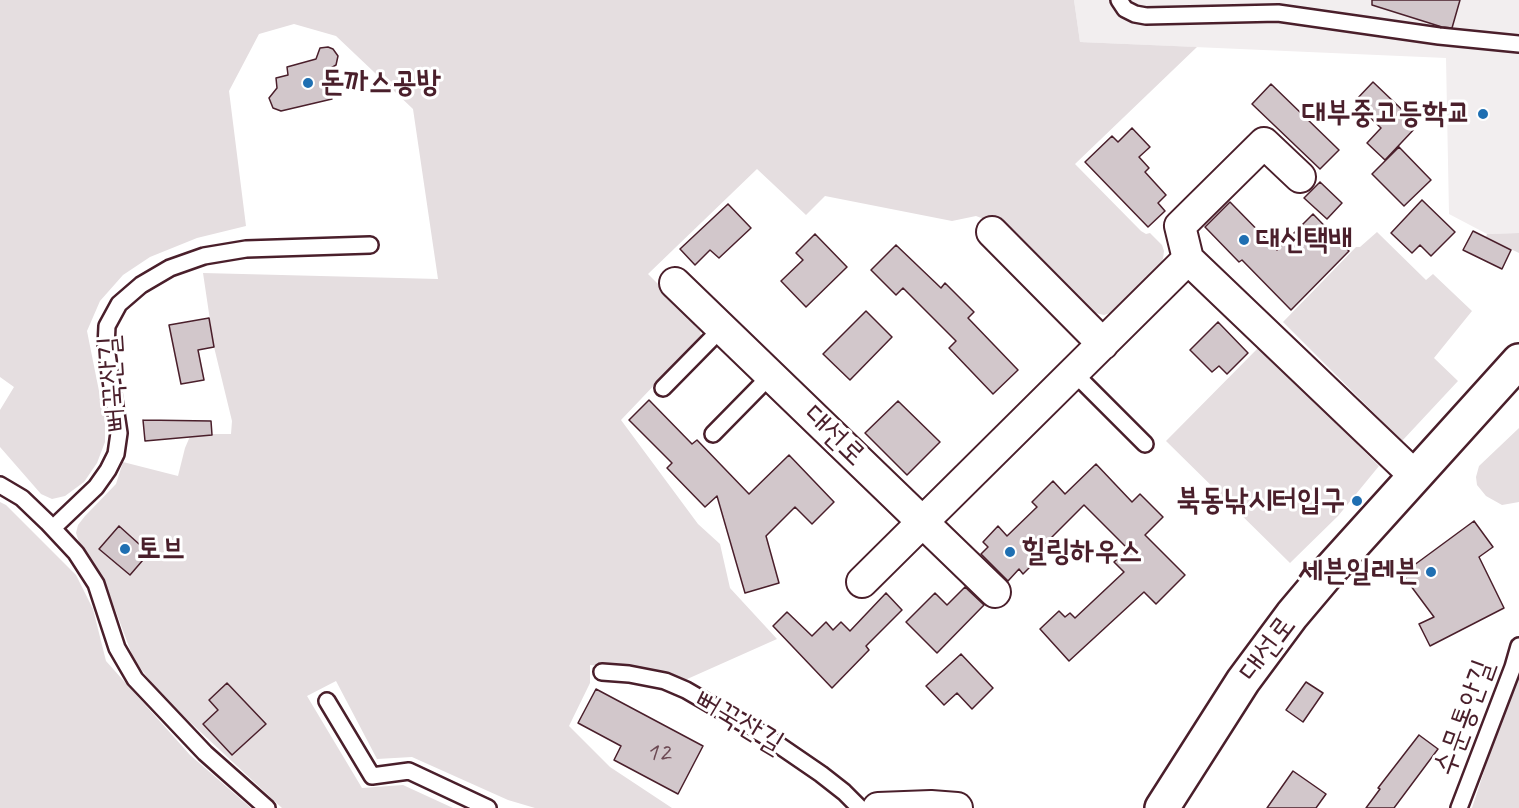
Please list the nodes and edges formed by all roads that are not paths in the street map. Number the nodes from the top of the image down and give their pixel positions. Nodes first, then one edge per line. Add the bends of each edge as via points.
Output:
1 (1119, 0) edge
2 (1277, 6) edge
3 (1519, 44) edge
4 (1300, 177) dead end
5 (992, 232) dead end
6 (370, 245) dead end
7 (1188, 260) junction
8 (675, 283) dead end
9 (722, 328) junction
10 (1103, 344) junction
11 (1519, 361) edge
12 (1074, 373) junction
13 (771, 375) junction
14 (663, 388) dead end
15 (713, 434) dead end
16 (1145, 444) dead end
17 (1415, 476) junction
18 (0, 485) edge
19 (923, 522) junction
20 (53, 528) junction
21 (862, 582) dead end
22 (996, 592) dead end
23 (1519, 646) edge
24 (602, 672) dead end
25 (327, 701) dead end
26 (267, 808) edge
27 (488, 808) edge
28 (860, 808) edge
29 (878, 808) edge
30 (957, 808) edge
31 (1162, 808) edge
32 (1459, 808) edge

1 - 2 lane via 1125,9 1146,16
2 - 3 lane via 1439,36
4 - 7 street via 1264,142 1180,226
5 - 10 street
6 - 20 lane, 뻐꾹산길 via 246,249 204,256 171,268 141,285 119,304 107,326 106,347 119,434 116,454 96,487
7 - 10 street
7 - 17 street
8 - 9 street, 대선로
9 - 13 street, 대선로
9 - 14 lane
10 - 12 street
11 - 17 street, 대선로
12 - 16 lane
12 - 19 street
13 - 15 lane
13 - 19 street, 대선로
17 - 31 street, 대선로 via 1292,615 1225,708
18 - 20 lane via 22,498
19 - 21 street
19 - 22 street, 대선로
20 - 26 lane via 76,553 96,584 117,648 135,679 205,753
23 - 32 lane, 수문통안길
24 - 28 lane, 뻐꾹산길 via 665,681 686,690 767,737 821,774
25 - 27 lane via 372,776 409,771
29 - 30 street

